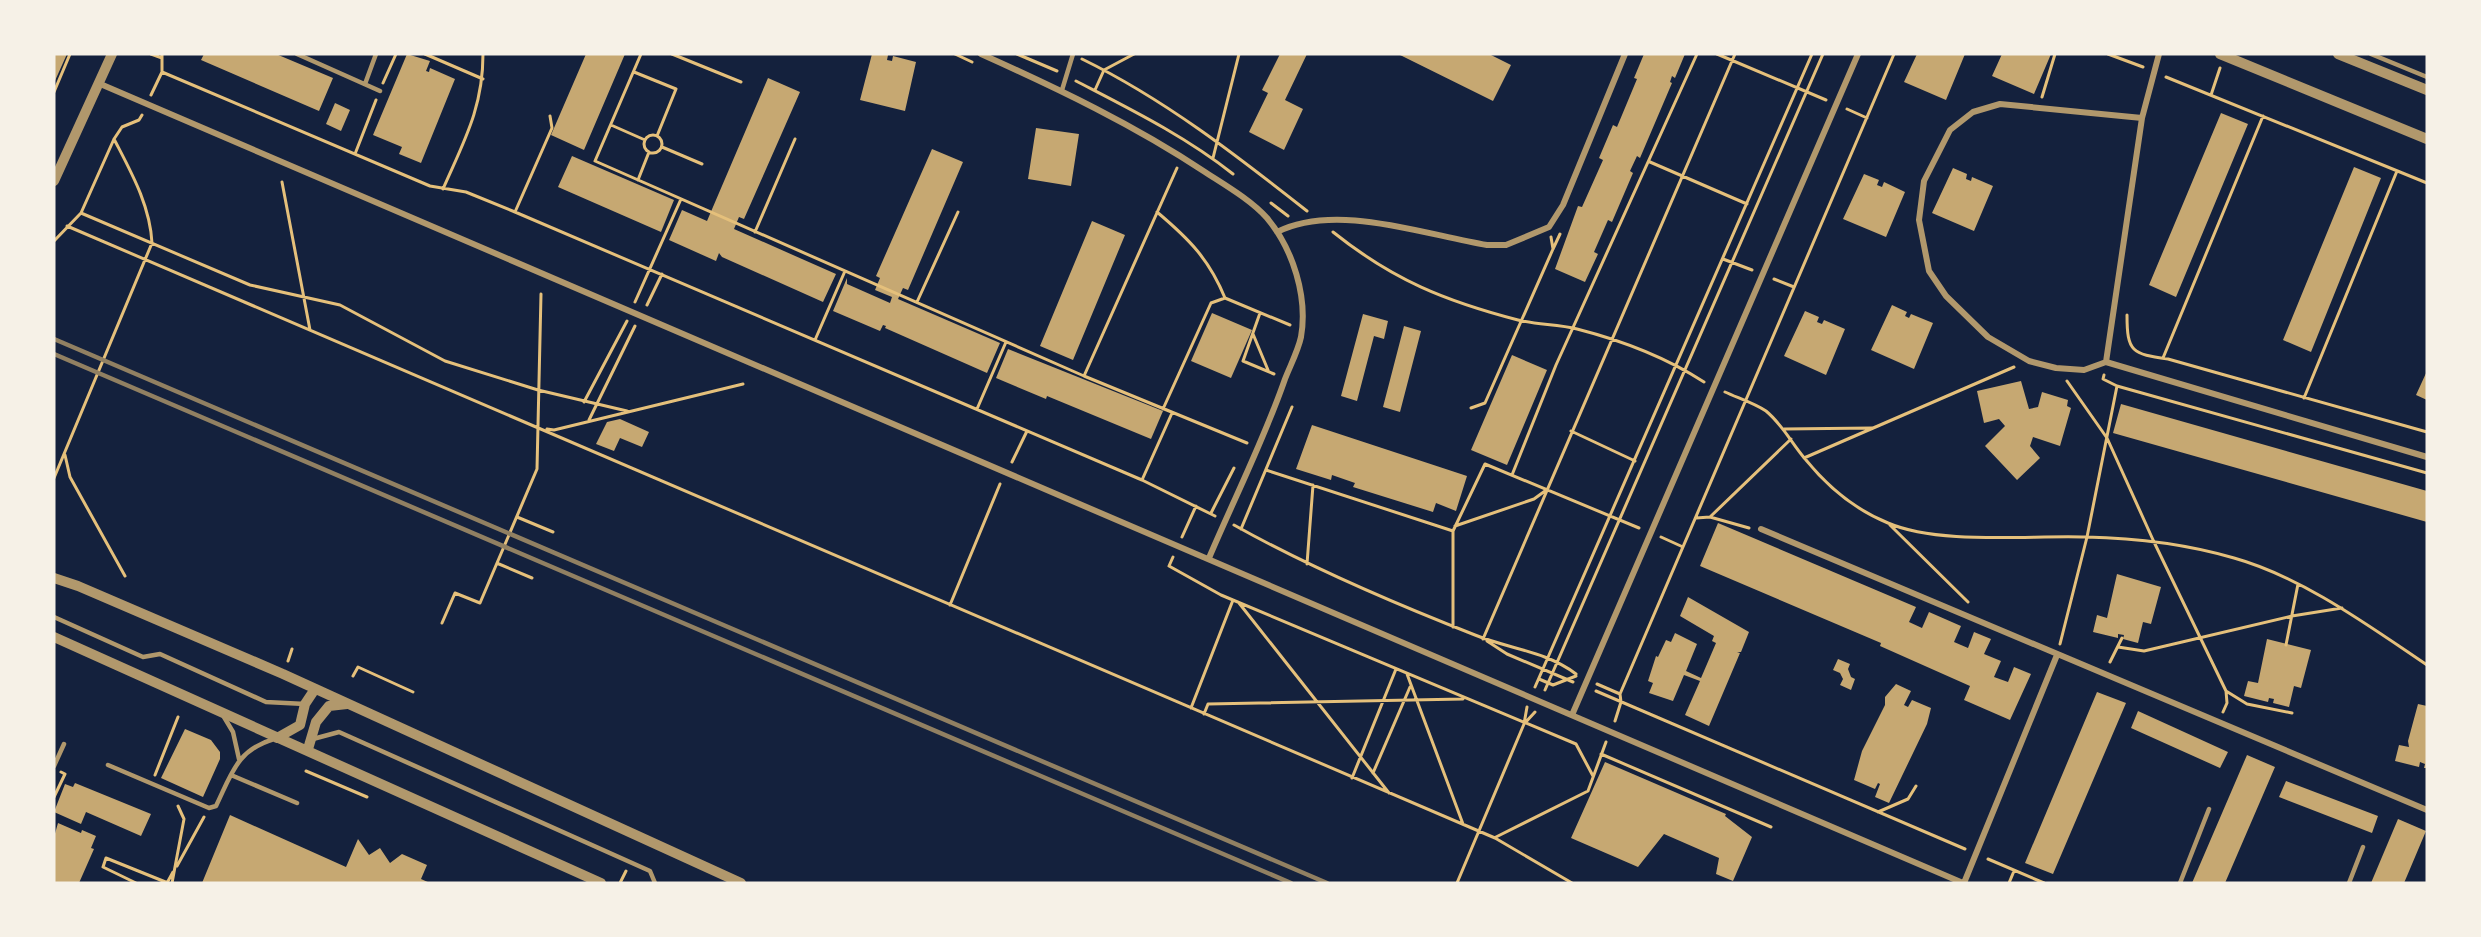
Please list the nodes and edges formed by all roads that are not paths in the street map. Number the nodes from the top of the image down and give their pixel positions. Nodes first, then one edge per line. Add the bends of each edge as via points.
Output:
1 (112, 54) edge
2 (297, 54) edge
3 (376, 54) edge
4 (981, 54) edge
5 (1072, 54) edge
6 (1625, 54) edge
7 (1858, 54) edge
8 (2158, 54) edge
9 (2338, 54) edge
10 (2371, 54) edge
11 (2222, 55) edge
12 (2427, 77) edge
13 (98, 82) junction
14 (365, 84) junction
15 (1062, 90) junction
16 (2427, 90) edge
17 (380, 91) road end
18 (2142, 118) junction
19 (2426, 137) edge
20 (54, 181) edge
21 (1277, 232) junction
22 (2106, 362) junction
23 (2427, 457) edge
24 (1761, 529) road end
25 (1209, 558) junction
26 (54, 572) edge
27 (54, 578) edge
28 (78, 586) junction
29 (54, 617) edge
30 (54, 637) edge
31 (2057, 655) junction
32 (315, 689) junction
33 (305, 704) junction
34 (347, 704) junction
35 (223, 715) junction
36 (1572, 715) junction
37 (278, 738) junction
38 (64, 744) dead end
39 (310, 744) junction
40 (239, 759) junction
41 (108, 765) dead end
42 (54, 767) edge
43 (231, 774) junction
44 (297, 803) dead end
45 (2209, 809) dead end
46 (2427, 810) edge
47 (2363, 847) dead end
48 (601, 883) edge
49 (655, 883) edge
50 (741, 883) edge
51 (1964, 883) edge
52 (2180, 883) edge
53 (2349, 883) edge

1 - 13 street
2 - 14 lane
3 - 14 lane
4 - 15 street
5 - 15 lane
6 - 21 street via 1563,205 1549,227 1506,245 1317,219 1296,222
7 - 36 street
8 - 18 street
9 - 16 street
10 - 12 lane
11 - 19 street
13 - 20 street
13 - 25 street
14 - 17 lane
15 - 21 street via 1155,139 1221,182 1265,216
18 - 22 street
18 - 22 street via 2000,104 1973,112 1950,130 1924,181 1919,220 1929,271 1946,296 1988,337 2029,361 2084,370
21 - 25 street via 1295,269 1302,301 1300,337 1278,402
22 - 23 street
24 - 31 street
25 - 36 street
26 - 28 street
27 - 28 street
28 - 32 street
29 - 33 lane via 143,657 160,654 266,702
30 - 35 street
31 - 46 street
31 - 51 street
32 - 33 street
32 - 34 street
33 - 37 street via 300,725
34 - 39 street via 329,706 316,722
34 - 50 street
35 - 37 street
35 - 40 lane via 233,732
36 - 51 street
37 - 39 street
37 - 40 lane via 258,744
38 - 42 lane
39 - 48 street
39 - 49 lane via 339,732 650,871
40 - 43 lane
41 - 43 lane via 209,808 216,806
43 - 44 lane
45 - 52 lane
47 - 53 lane

